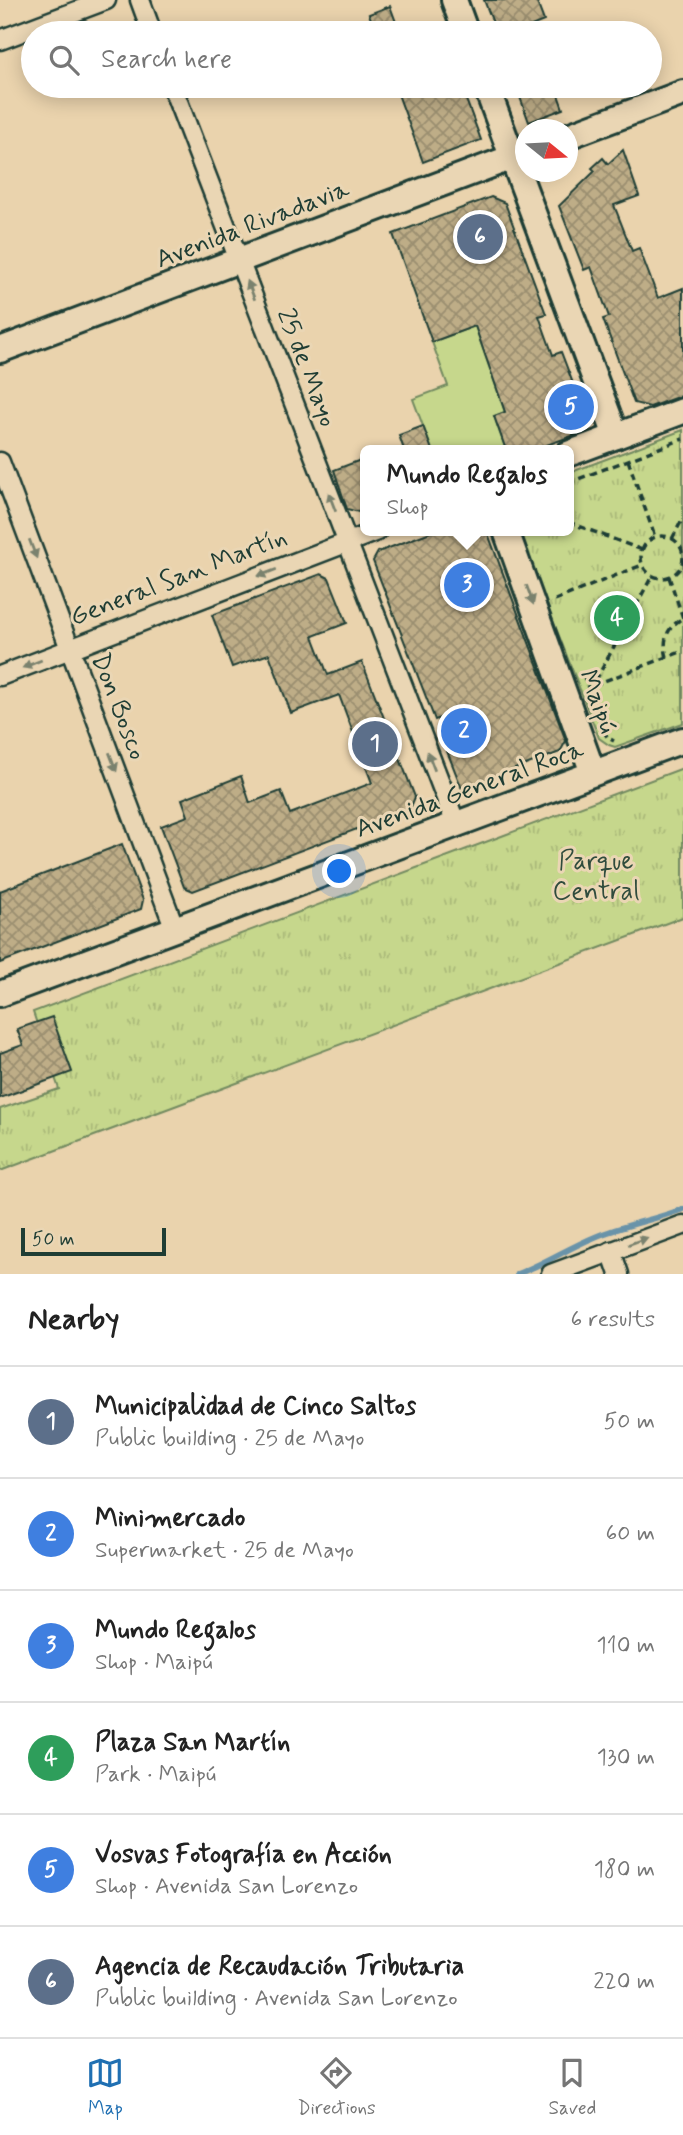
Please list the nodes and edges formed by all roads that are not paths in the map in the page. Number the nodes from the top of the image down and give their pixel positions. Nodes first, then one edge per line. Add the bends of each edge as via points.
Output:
1 (106, 0) edge
2 (139, 0) edge
3 (454, 0) edge
4 (50, 21) edge
5 (147, 21) edge
6 (462, 21) edge
7 (21, 32) edge
8 (0, 40) edge
9 (683, 93) edge
10 (177, 98) edge
11 (492, 98) edge
12 (578, 132) edge
13 (515, 146) edge
14 (515, 156) edge
15 (529, 182) edge
16 (239, 260) junction
17 (0, 350) edge
18 (683, 411) edge
19 (617, 436) junction
20 (574, 452) edge
21 (0, 462) edge
22 (364, 536) edge
23 (508, 536) edge
24 (348, 542) junction
25 (70, 649) junction
26 (0, 676) edge
27 (683, 740) edge
28 (593, 773) junction
29 (456, 824) junction
30 (176, 929) junction
31 (0, 994) edge
32 (683, 1224) edge
33 (611, 1251) junction
34 (551, 1274) edge
35 (619, 1274) edge

1 - 4 street
2 - 5 street
3 - 6 main road
7 - 8 street
9 - 12 main road
10 - 16 street, 25 de Mayo
11 - 13 main road
14 - 16 main road, Avenida Rivadavia
15 - 19 main road
16 - 17 main road, Avenida Rivadavia
24 -> 16 street, 25 de Mayo
18 - 19 main road
19 - 20 main road
21 -> 25 street, Don Bosco
22 - 24 street, General San Martín
23 -> 28 main road, Maipú
24 -> 25 street, General San Martín
29 -> 24 street, 25 de Mayo
25 -> 26 street, General San Martín
25 -> 30 street, Don Bosco
27 - 28 main road, Avenida General Roca
28 - 29 main road, Avenida General Roca
29 - 30 main road, Avenida General Roca
30 - 31 main road, Avenida General Roca
33 -> 32 street
33 - 34 street
33 - 35 street

